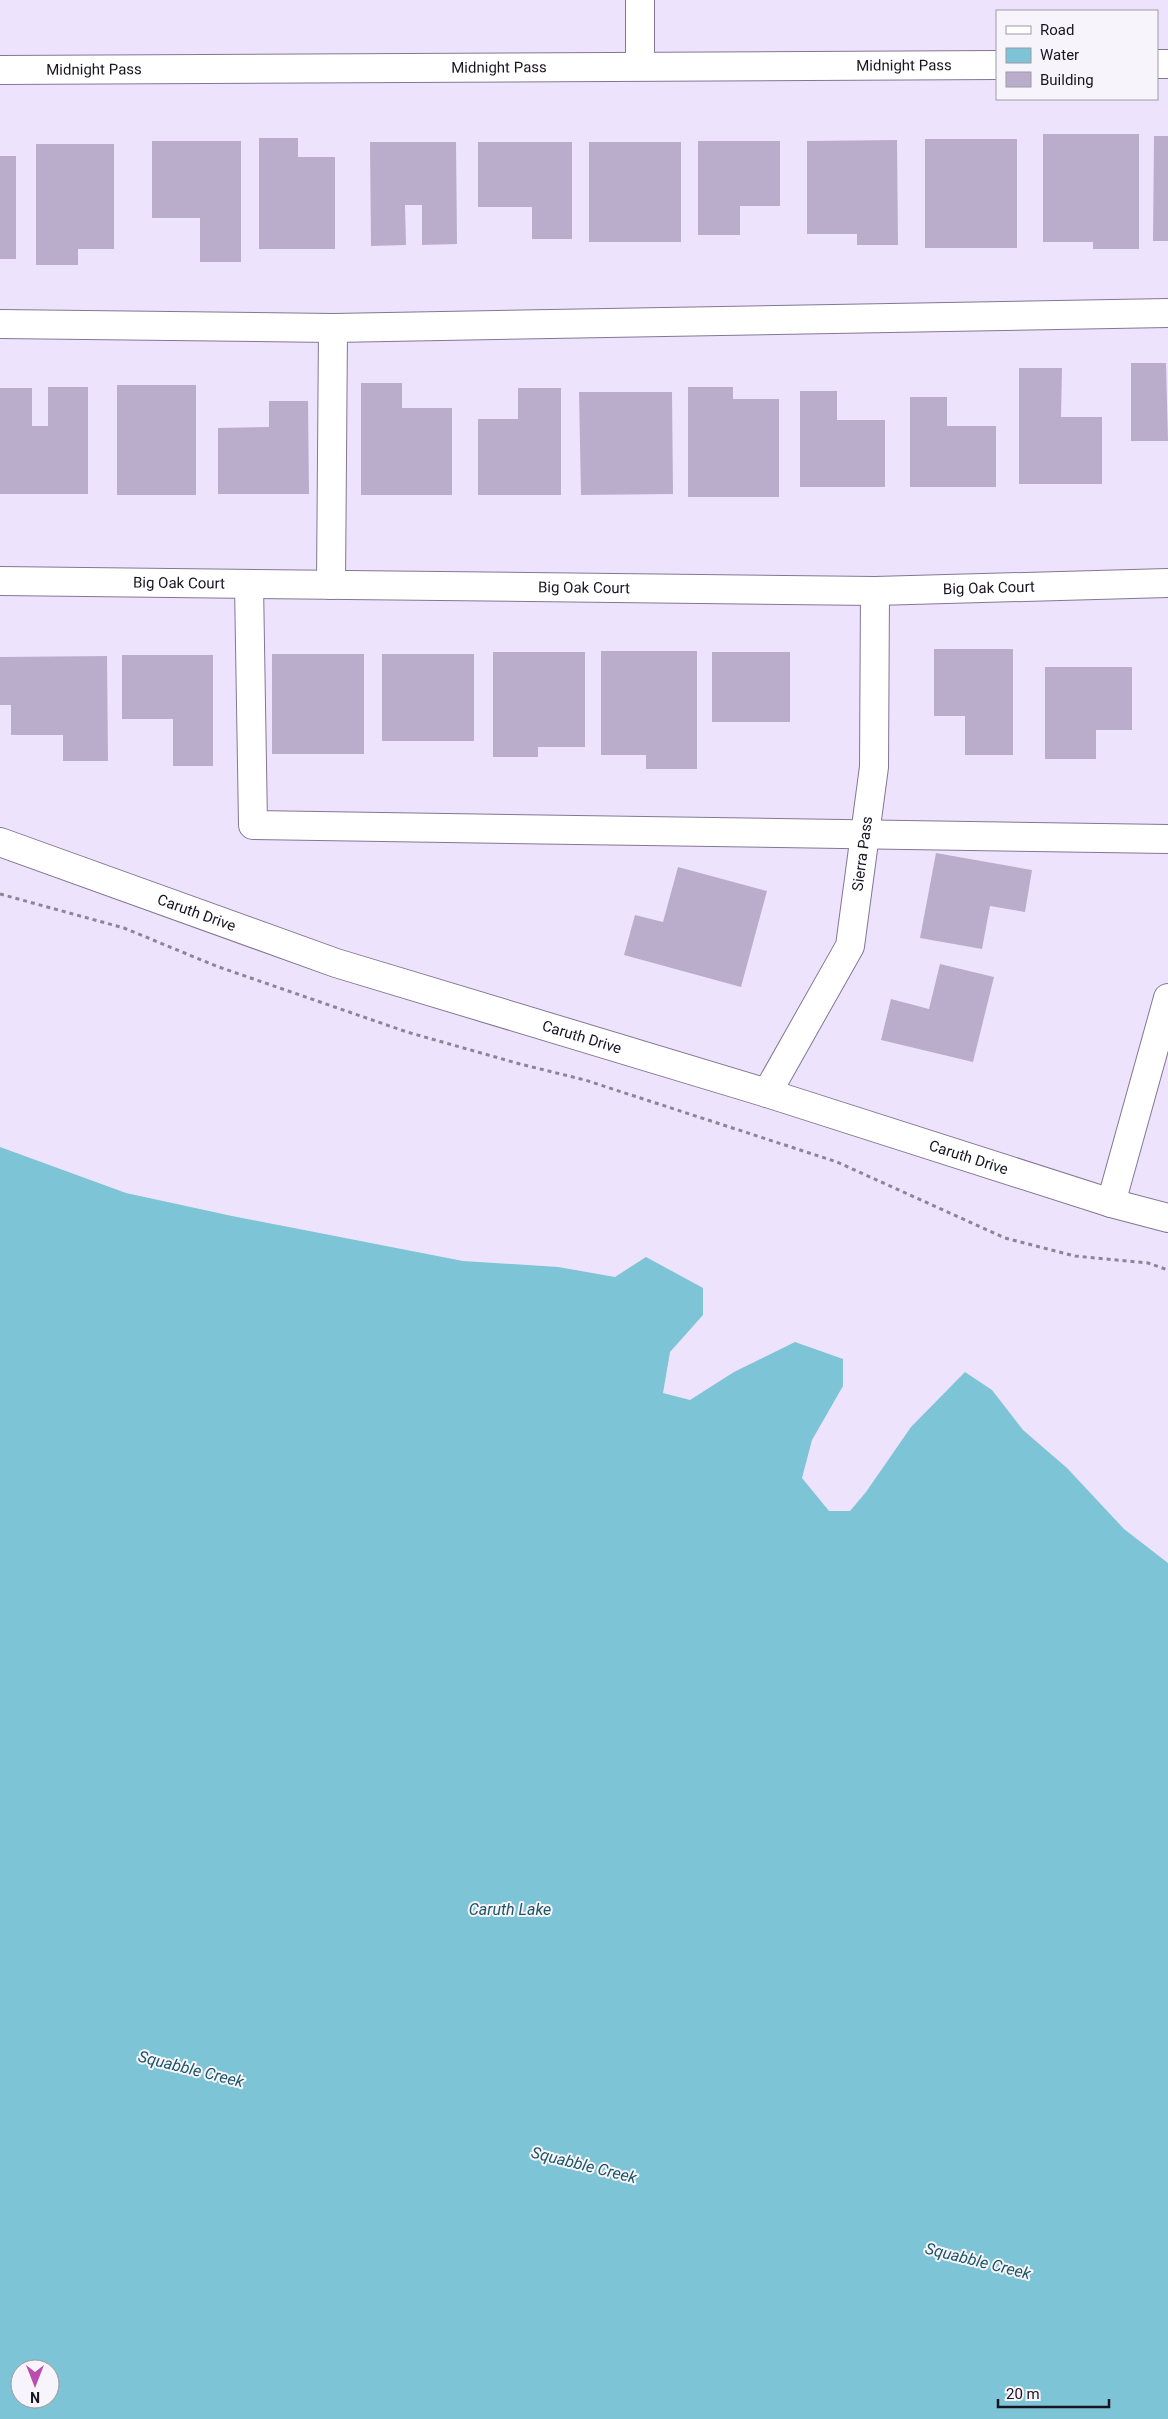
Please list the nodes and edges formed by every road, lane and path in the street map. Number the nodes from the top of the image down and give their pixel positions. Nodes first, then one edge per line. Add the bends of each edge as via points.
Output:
1 (640, 0) edge
2 (996, 65) edge
3 (640, 66) junction
4 (0, 70) edge
5 (1168, 313) edge
6 (0, 324) edge
7 (333, 328) junction
8 (0, 581) edge
9 (1168, 583) edge
10 (249, 584) junction
11 (331, 585) junction
12 (875, 591) junction
13 (865, 833) junction
14 (1168, 839) edge
15 (0, 842) edge
16 (0, 894) edge
17 (1168, 998) edge
18 (768, 1093) junction
19 (1111, 1203) junction
20 (1168, 1218) edge
21 (1168, 1270) edge

1 - 3 street
2 - 3 street, Midnight Pass
3 - 4 street, Midnight Pass
5 - 7 street
6 - 7 street
7 - 11 street
8 - 10 street, Big Oak Court
9 - 12 street, Big Oak Court
10 - 11 street, Big Oak Court
10 - 13 street via 252,825
11 - 12 street, Big Oak Court
12 - 13 street, Sierra Pass via 874,767
13 - 14 street
13 - 18 street, Sierra Pass via 850,946
15 - 18 street, Caruth Drive via 336,963
16 - 21 path via 124,928 216,966 407,1032 585,1080 837,1162 1005,1238 1075,1256 1148,1263
17 - 19 street
18 - 19 street, Caruth Drive
19 - 20 street, Caruth Drive

